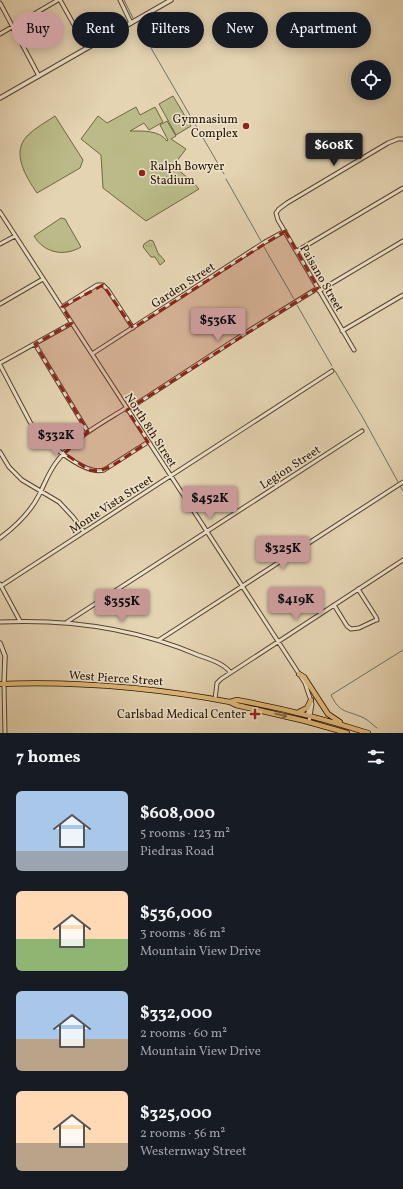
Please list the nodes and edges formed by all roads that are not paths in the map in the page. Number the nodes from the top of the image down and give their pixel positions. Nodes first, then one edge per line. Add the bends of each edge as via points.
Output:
1 (59, 0) edge
2 (120, 0) edge
3 (171, 0) edge
4 (0, 2) edge
5 (38, 12) edge
6 (72, 22) edge
7 (131, 23) joint
8 (12, 24) edge
9 (12, 27) edge
10 (0, 34) edge
11 (25, 48) edge
12 (87, 48) edge
13 (40, 76) junction
14 (0, 98) edge
15 (403, 139) edge
16 (403, 188) edge
17 (0, 212) edge
18 (285, 231) junction
19 (15, 236) junction
20 (403, 241) edge
21 (0, 244) edge
22 (296, 251) junction
23 (43, 279) junction
24 (318, 290) junction
25 (403, 295) edge
26 (0, 304) edge
27 (62, 307) junction
28 (72, 324) junction
29 (133, 328) junction
30 (342, 331) junction
31 (35, 344) junction
32 (354, 350) dead end
33 (92, 354) junction
34 (0, 364) edge
35 (332, 371) dead end
36 (126, 409) junction
37 (362, 431) dead end
38 (88, 432) junction
39 (148, 442) junction
40 (0, 452) edge
41 (64, 454) junction
42 (171, 476) junction
43 (400, 484) edge
44 (40, 492) junction
45 (0, 531) edge
46 (207, 531) junction
47 (84, 532) junction
48 (2, 537) edge
49 (403, 560) edge
50 (1, 585) edge
51 (243, 586) junction
52 (358, 589) junction
53 (334, 605) junction
54 (20, 621) junction
55 (0, 622) edge
56 (67, 622) junction
57 (159, 640) junction
58 (278, 641) junction
59 (0, 643) edge
60 (230, 672) junction
61 (299, 674) junction
62 (2, 684) edge
63 (215, 699) junction
64 (311, 700) junction
65 (230, 702) junction
66 (296, 712) junction
67 (309, 715) junction
68 (307, 722) junction
69 (345, 725) junction
70 (358, 731) edge
71 (5, 733) edge
72 (347, 733) edge
73 (368, 733) edge

1 - 5 street
1 - 6 street
2 - 7 street
3 - 7 street
4 - 8 street
9 - 10 street
11 - 13 street
12 - 13 street
13 - 14 street
15 - 18 street, Paisano Street via 388,143 279,209 277,217
16 - 22 street
17 - 19 street, North 8th Street
18 - 22 street, Paisano Street
18 - 29 street, Garden Street
19 - 21 street
19 - 23 street, North 8th Street
20 - 24 street
22 - 24 street, Paisano Street
23 - 26 street
23 - 27 street, North 8th Street
24 - 30 street, Paisano Street
24 - 36 street
25 - 30 street
27 - 28 street, North 8th Street
27 - 29 street via 97,285 103,285
28 - 31 street
28 - 33 street, North 8th Street
29 - 33 street, Garden Street
30 - 32 street, Paisano Street
31 - 34 street
31 - 38 street
33 - 36 street, North 8th Street
34 - 41 street via 33,427
35 - 42 street, Monte Vista Street
36 - 38 street
36 - 39 street, North 8th Street
37 - 46 street, Legion Street
38 - 41 street
39 - 41 street via 100,471 86,468
39 - 42 street, North 8th Street
40 - 44 street via 14,472
41 - 44 street via 53,466
42 - 46 street, North 8th Street
42 - 47 street, Monte Vista Street
43 - 51 street
44 - 47 street via 68,510
44 - 48 street via 26,516
45 - 48 street
46 - 51 street, North 8th Street
46 - 56 street, Legion Street
47 - 50 street, Monte Vista Street
49 - 52 street
50 - 54 street
51 - 57 street
51 - 58 street, North 8th Street
52 - 53 street
52 - 53 street via 377,620 351,629
53 - 58 street
54 - 55 street
54 - 56 street
56 - 57 street via 110,628
57 - 60 street via 223,665
58 - 60 street
58 - 61 street, North 8th Street
59 - 62 street via 5,656
60 - 63 street via 218,681
61 - 64 street, North 8th Street via 307,686
61 - 69 highway via 304,677 328,714
62 - 63 highway, West Pierce Street via 101,686
62 - 71 street
63 - 65 highway, West Pierce Street
64 - 66 highway via 307,708
64 - 67 street, North 8th Street
65 - 66 highway, West Pierce Street via 238,700
65 -> 68 highway, West Pierce Street
66 - 67 highway, West Pierce Street
67 - 68 street, North 8th Street
67 - 69 highway, West Pierce Street
68 - 72 highway, West Pierce Street
69 - 70 highway, West Pierce Street
70 - 73 highway, West Pierce Street

